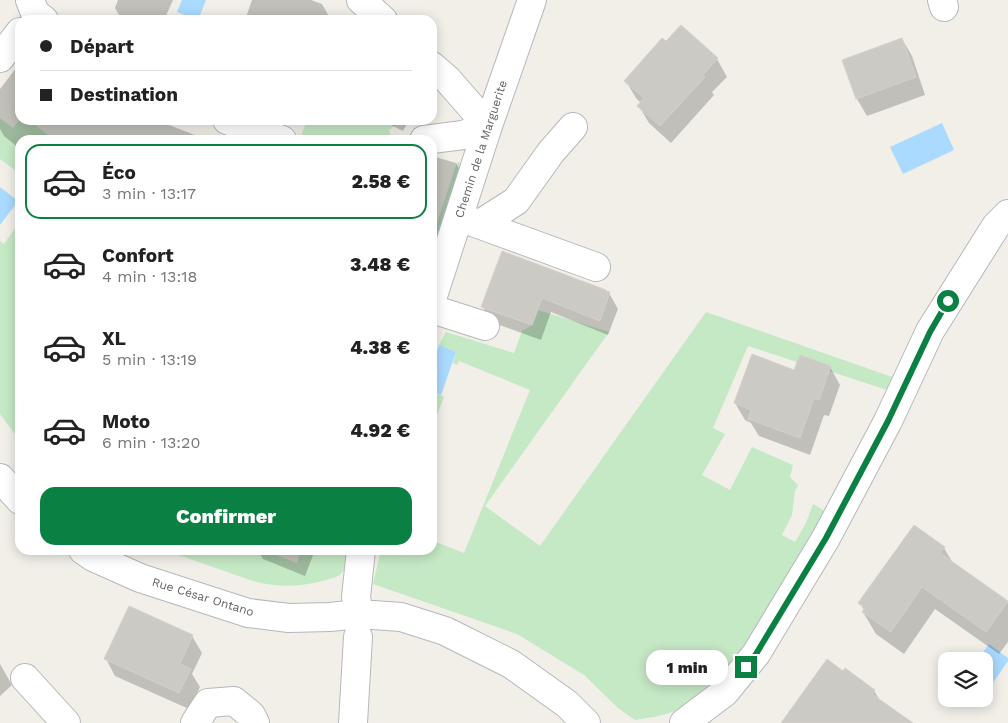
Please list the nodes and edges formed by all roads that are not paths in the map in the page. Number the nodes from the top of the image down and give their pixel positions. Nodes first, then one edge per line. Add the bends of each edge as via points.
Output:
1 (361, 0) edge
2 (533, 1) edge
3 (378, 15) edge
4 (15, 39) edge
5 (0, 58) edge
6 (437, 70) edge
7 (240, 125) edge
8 (488, 126) junction
9 (573, 127) dead end
10 (268, 135) edge
11 (437, 138) edge
12 (1008, 214) edge
13 (469, 221) junction
14 (596, 267) dead end
15 (437, 288) edge
16 (437, 311) edge
17 (485, 326) dead end
18 (0, 478) edge
19 (15, 494) edge
20 (92, 555) edge
21 (360, 555) edge
22 (359, 626) junction
23 (25, 678) dead end
24 (66, 723) edge
25 (195, 723) edge
26 (255, 723) edge
27 (354, 723) edge
28 (586, 723) edge
29 (684, 723) edge

1 - 3 street
2 - 8 street, Chemin de la Marguerite
4 - 5 street
6 - 8 street
7 - 10 street
8 - 11 street via 463,135
8 - 13 street, Chemin de la Marguerite
9 - 13 street via 516,201
12 - 29 street via 996,226 930,332 888,421 826,538 756,654 725,692
13 - 14 street
13 - 15 street, Chemin de la Marguerite
16 - 17 street
18 - 19 street
20 - 22 street, Rue César Ontano via 140,578 248,613 289,618 330,617
21 - 22 street via 356,597
22 - 27 street
22 - 28 street, Rue César Ontano via 401,617 445,631 511,664 567,704
23 - 24 street
25 - 26 street via 208,704 234,701 251,715

